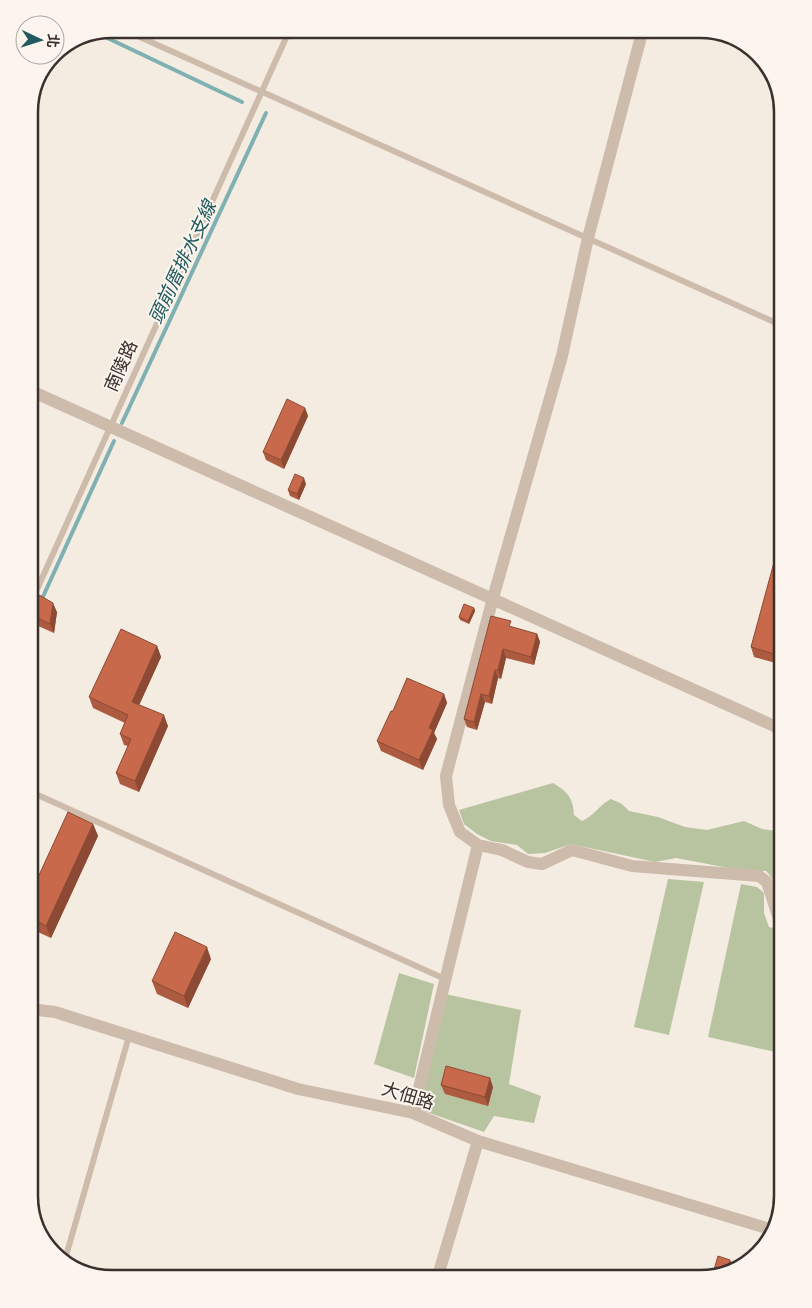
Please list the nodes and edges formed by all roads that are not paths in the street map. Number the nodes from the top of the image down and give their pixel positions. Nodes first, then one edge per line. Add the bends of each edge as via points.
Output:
1 (142, 38) edge
2 (286, 38) edge
3 (642, 38) edge
4 (261, 92) junction
5 (588, 238) junction
6 (774, 322) edge
7 (38, 394) edge
8 (111, 427) junction
9 (38, 587) edge
10 (493, 598) junction
11 (774, 726) edge
12 (38, 795) edge
13 (478, 845) junction
14 (774, 904) edge
15 (445, 979) junction
16 (38, 1010) edge
17 (129, 1036) junction
18 (412, 1113) junction
19 (478, 1141) junction
20 (767, 1228) edge
21 (66, 1255) edge
22 (440, 1270) edge

1 - 4 lane
2 - 4 lane, 南陵路
3 - 5 street
4 - 5 lane
4 - 8 lane, 南陵路
5 - 6 lane
5 - 10 street via 562,356
7 - 8 street
8 - 9 lane, 南陵路
8 - 10 street
10 - 11 street
10 - 13 street via 446,776 449,805 460,832
12 - 15 lane
13 - 14 street via 542,864 572,850 632,866 759,876 767,882
13 - 15 street
15 - 18 street
16 - 17 street, 大佃路 via 55,1012
17 - 18 street, 大佃路 via 298,1089
17 - 21 lane
18 - 19 street, 大佃路
19 - 20 street, 大佃路
19 - 22 street

